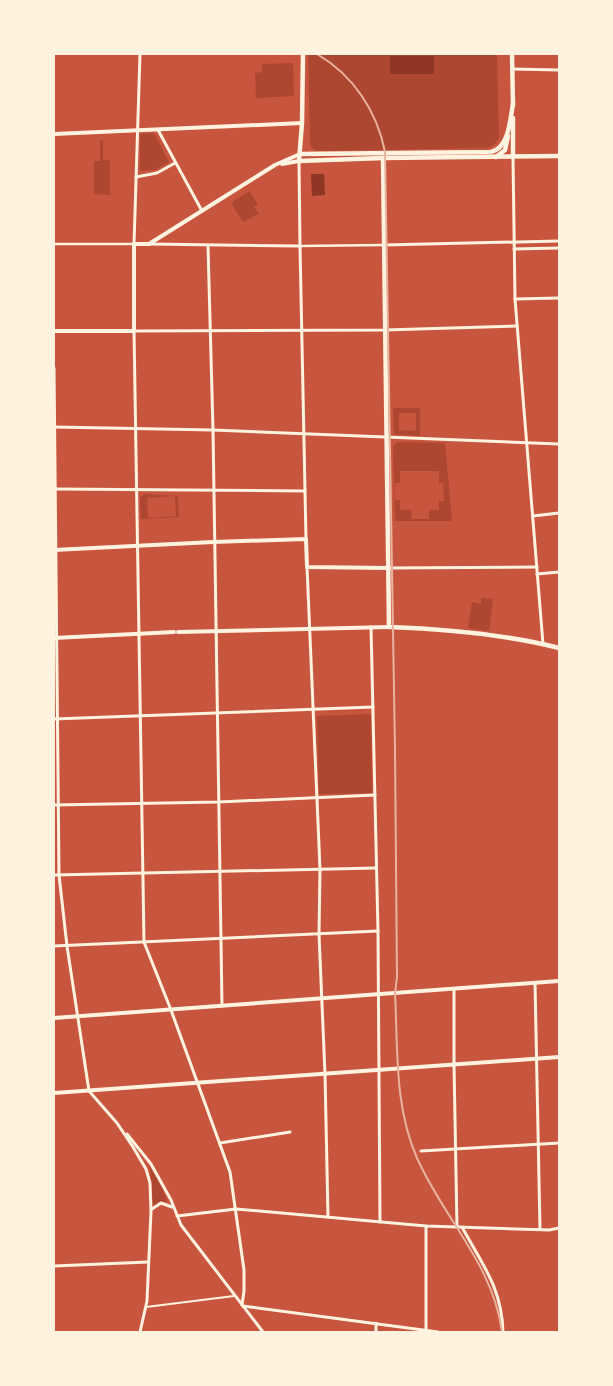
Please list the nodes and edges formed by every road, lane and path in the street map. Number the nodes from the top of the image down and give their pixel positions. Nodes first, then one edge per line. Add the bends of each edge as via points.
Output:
1 (140, 54) edge
2 (302, 54) edge
3 (512, 54) edge
4 (512, 69) junction
5 (559, 70) edge
6 (513, 104) junction
7 (302, 123) junction
8 (509, 127) junction
9 (158, 130) junction
10 (137, 131) junction
11 (54, 134) edge
12 (300, 154) junction
13 (383, 155) junction
14 (559, 156) edge
15 (495, 157) junction
16 (514, 157) junction
17 (299, 161) junction
18 (175, 163) junction
19 (274, 165) junction
20 (136, 177) junction
21 (202, 211) junction
22 (559, 240) edge
23 (514, 242) junction
24 (54, 244) edge
25 (134, 244) junction
26 (149, 244) junction
27 (384, 245) junction
28 (208, 246) junction
29 (300, 246) junction
30 (559, 248) edge
31 (514, 249) junction
32 (559, 298) edge
33 (515, 299) junction
34 (517, 326) junction
35 (385, 330) junction
36 (54, 331) edge
37 (134, 331) junction
38 (301, 331) junction
39 (210, 332) junction
40 (54, 368) edge
41 (54, 427) edge
42 (135, 430) junction
43 (213, 430) junction
44 (304, 434) junction
45 (387, 438) junction
46 (526, 443) junction
47 (559, 444) edge
48 (55, 489) edge
49 (136, 490) junction
50 (213, 491) junction
51 (305, 491) junction
52 (559, 514) edge
53 (532, 516) junction
54 (306, 539) junction
55 (213, 542) junction
56 (138, 546) junction
57 (55, 550) edge
58 (307, 567) junction
59 (537, 567) junction
60 (388, 568) junction
61 (559, 572) edge
62 (537, 574) junction
63 (371, 627) junction
64 (389, 627) junction
65 (309, 628) junction
66 (215, 630) junction
67 (140, 634) junction
68 (55, 638) edge
69 (543, 644) junction
70 (559, 648) edge
71 (55, 687) edge
72 (373, 707) junction
73 (312, 710) junction
74 (217, 714) junction
75 (141, 716) junction
76 (56, 719) edge
77 (375, 795) junction
78 (316, 798) junction
79 (218, 802) junction
80 (143, 804) junction
81 (54, 805) edge
82 (59, 805) junction
83 (376, 868) junction
84 (320, 869) junction
85 (219, 871) junction
86 (142, 873) junction
87 (54, 875) edge
88 (59, 875) junction
89 (378, 931) junction
90 (319, 934) junction
91 (221, 939) junction
92 (144, 942) junction
93 (54, 946) edge
94 (68, 946) junction
95 (559, 981) edge
96 (535, 983) junction
97 (454, 988) junction
98 (378, 994) junction
99 (321, 999) junction
100 (222, 1006) junction
101 (171, 1010) junction
102 (79, 1016) junction
103 (54, 1018) edge
104 (559, 1057) edge
105 (537, 1058) junction
106 (454, 1065) junction
107 (379, 1071) junction
108 (324, 1074) junction
109 (197, 1083) junction
110 (89, 1091) junction
111 (54, 1093) edge
112 (117, 1123) junction
113 (290, 1132) dead end
114 (220, 1143) junction
115 (559, 1143) edge
116 (539, 1144) junction
117 (456, 1149) junction
118 (421, 1151) dead end
119 (173, 1207) junction
120 (236, 1209) junction
121 (150, 1211) junction
122 (177, 1216) junction
123 (328, 1217) junction
124 (380, 1222) junction
125 (426, 1226) junction
126 (459, 1227) junction
127 (559, 1228) edge
128 (540, 1229) junction
129 (148, 1262) junction
130 (54, 1266) edge
131 (234, 1296) junction
132 (242, 1305) junction
133 (146, 1307) junction
134 (376, 1323) junction
135 (426, 1330) junction
136 (140, 1332) edge
137 (262, 1332) edge
138 (376, 1332) edge
139 (438, 1332) edge
140 (503, 1332) edge

1 - 10 street
2 - 7 main road
3 - 4 main road
4 - 5 street
4 - 6 main road
6 - 8 main road
6 - 16 main road
7 - 9 street
7 - 12 main road
8 - 13 main road via 500,148 491,152
8 - 15 main road via 505,150
9 - 10 street
9 - 18 street
10 - 11 street
10 - 20 street
12 - 13 main road
12 - 17 main road
12 - 19 street
13 - 15 main road
13 - 17 main road
13 - 27 main road
14 - 16 main road
15 - 16 main road
16 - 23 street
17 - 19 street
17 - 29 street
18 - 20 street via 157,173
18 - 21 street
19 - 21 street
20 - 25 street
21 - 26 street
22 - 23 street
23 - 27 street
23 - 31 street
24 - 25 street
25 - 26 street
25 - 37 street
26 - 28 street
27 - 29 street
27 - 35 main road
28 - 29 street
28 - 39 street
29 - 38 street
30 - 31 street
31 - 33 street
32 - 33 street
33 - 34 street
34 - 35 street
34 - 46 street
35 - 38 street
35 - 45 main road
36 - 37 street
37 - 39 street
37 - 42 street
38 - 39 street
38 - 44 street
39 - 43 street
40 - 41 street
41 - 42 street
41 - 48 street
42 - 43 street
42 - 49 street
43 - 44 street
43 - 50 street
44 - 45 street
44 - 51 street
45 - 46 street
45 - 60 main road
46 - 47 street
46 - 53 street
48 - 49 street
48 - 57 street
49 - 50 street
49 - 56 street
50 - 51 street
50 - 55 street
51 - 54 street
52 - 53 street
53 - 59 street
54 - 55 street
54 - 58 street
55 - 56 street
55 - 66 street
56 - 57 street
56 - 67 street
57 - 68 street
58 - 60 street
58 - 65 street
59 - 60 street
59 - 62 street
60 - 64 main road
61 - 62 street
62 - 69 street
63 - 64 street
63 - 65 street
63 - 72 street
64 - 69 main road via 489,635
65 - 66 street
65 - 73 street
66 - 67 street
66 - 74 street
67 - 68 street
67 - 75 street
68 - 71 street
69 - 70 main road
71 - 76 street
72 - 73 street
72 - 77 street
73 - 74 street
73 - 78 street
74 - 75 street
74 - 79 street
75 - 76 street
75 - 80 street
76 - 82 street
77 - 78 street
77 - 83 street
78 - 79 street
78 - 84 street
79 - 80 street
79 - 85 street
80 - 82 street
80 - 86 street
81 - 82 street
82 - 88 street
83 - 84 street
83 - 89 street
84 - 85 street
84 - 90 street
85 - 86 street
85 - 91 street
86 - 88 street
86 - 92 street
87 - 88 street
88 - 94 street
89 - 90 street
89 - 98 street
90 - 91 street
90 - 99 street
91 - 92 street
91 - 100 street
92 - 94 street
92 - 101 street
93 - 94 street
94 - 102 street
95 - 96 street
96 - 97 street
96 - 105 street
97 - 98 street
97 - 106 street
98 - 99 street
98 - 107 street
99 - 100 street
99 - 108 street
100 - 101 street
101 - 102 street
101 - 109 street
102 - 103 street
102 - 110 street
104 - 105 street
105 - 106 street
105 - 116 street
106 - 107 street
106 - 117 street
107 - 108 street
107 - 124 street
108 - 109 street
108 - 123 street
109 - 110 street
109 - 114 street
110 - 111 street
110 - 112 street
112 - 119 street via 152,1164
112 - 121 street via 146,1169 150,1183
113 - 114 street
114 - 120 street via 230,1172
115 - 116 street
116 - 117 street
116 - 128 street
117 - 118 street
117 - 126 street
119 - 121 street via 161,1203
119 - 122 street
120 - 122 street
120 - 123 street
120 - 132 street via 244,1270
121 - 129 street
122 - 131 street
123 - 124 street
124 - 125 street
125 - 126 street
125 - 135 street
126 - 128 street
126 - 140 street via 495,1287 501,1306
127 - 128 street
129 - 130 street
129 - 133 street
131 - 132 street
131 - 133 lane
132 - 134 street
132 - 137 street
133 - 136 street
134 - 135 street
134 - 138 street
135 - 139 street

